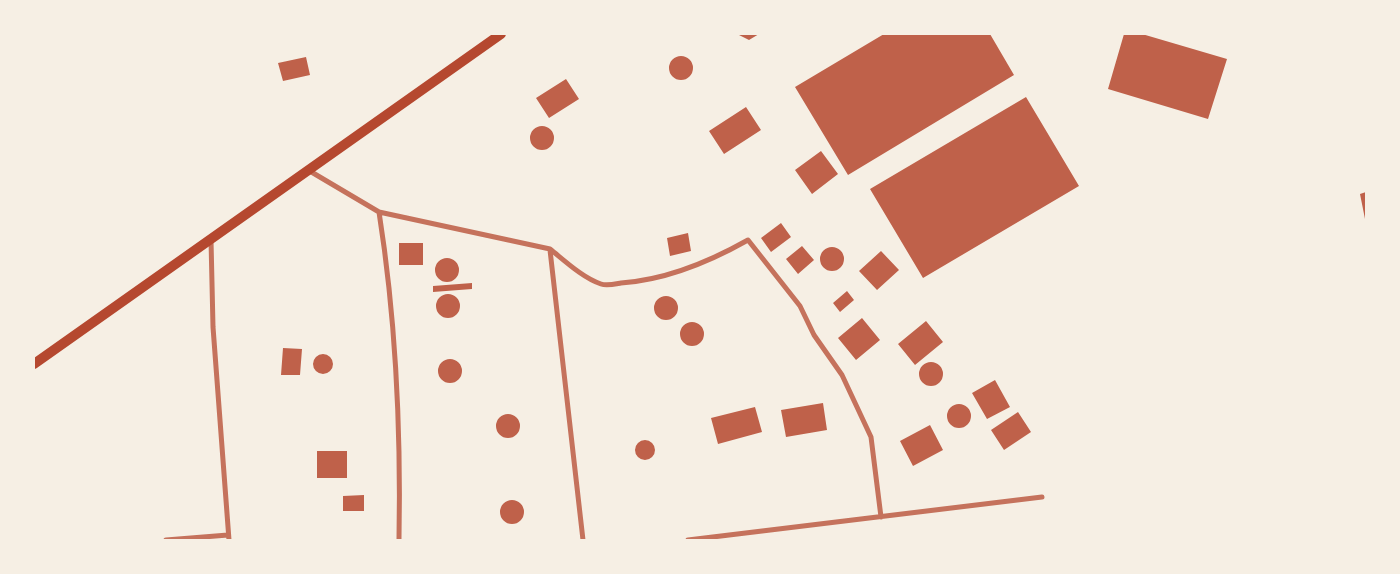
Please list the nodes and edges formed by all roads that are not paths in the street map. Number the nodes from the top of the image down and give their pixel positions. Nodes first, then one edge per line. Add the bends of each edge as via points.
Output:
1 (500, 34) edge
2 (307, 170) junction
3 (379, 212) junction
4 (210, 237) junction
5 (550, 249) junction
6 (34, 364) edge
7 (1042, 497) dead end
8 (881, 517) junction
9 (228, 538) edge
10 (166, 540) edge
11 (399, 540) edge
12 (583, 540) edge
13 (688, 540) edge

1 - 2 main road
2 - 3 street
2 - 4 main road
3 - 5 street
3 - 11 street via 389,282 400,479
4 - 6 main road
4 - 9 street
5 - 8 street via 602,285 642,282 673,273 748,240 800,306 814,335 842,375 871,437
5 - 12 street
7 - 8 street
8 - 13 street
9 - 10 street

